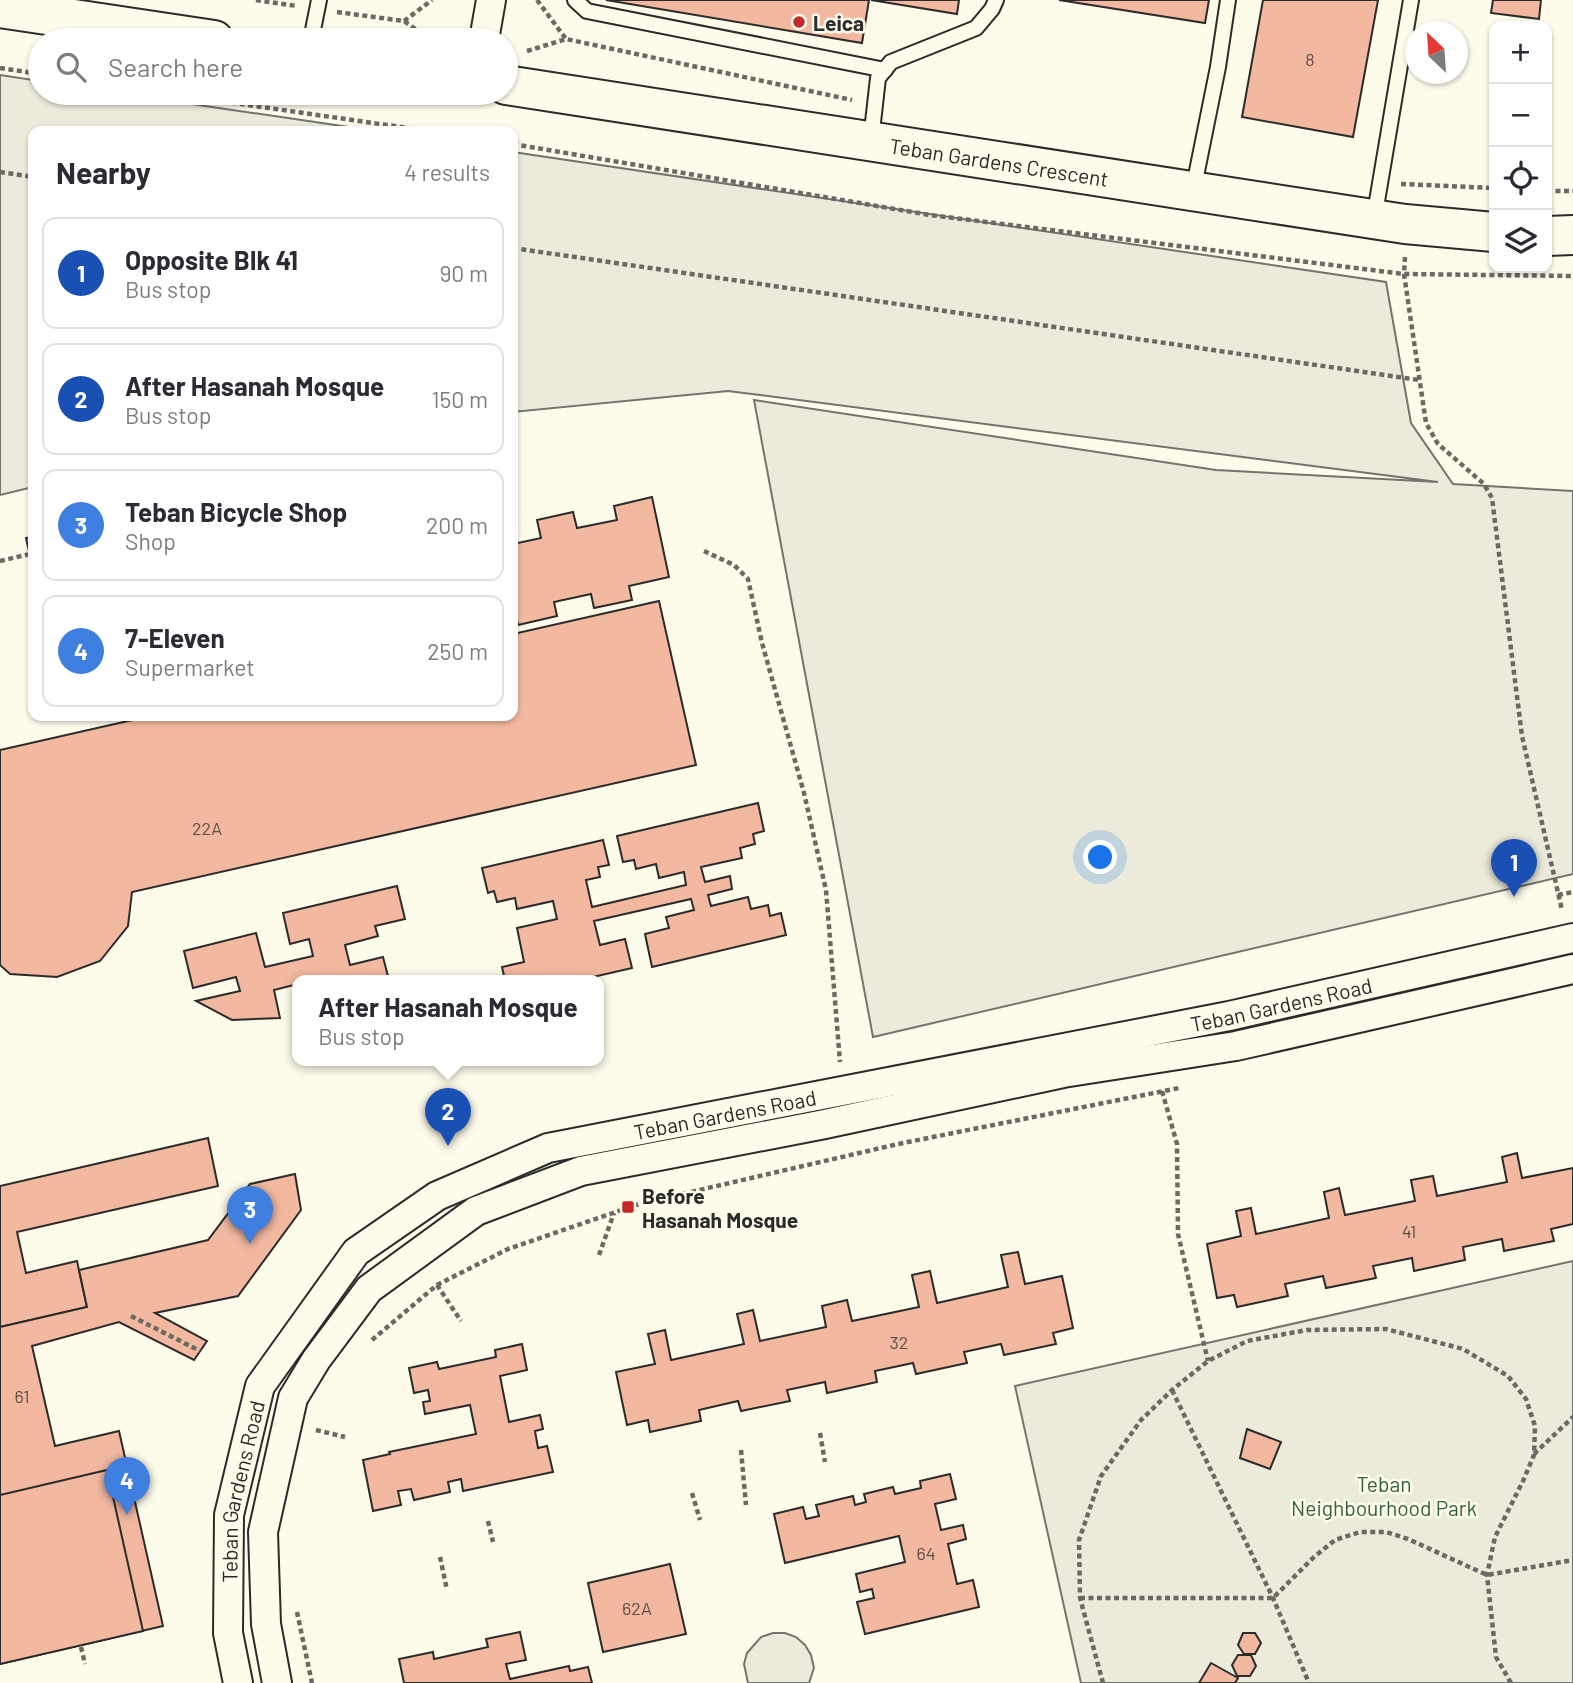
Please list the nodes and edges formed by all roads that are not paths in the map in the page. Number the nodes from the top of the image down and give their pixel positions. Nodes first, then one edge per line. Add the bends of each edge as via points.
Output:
1 (491, 0) edge
2 (575, 0) edge
3 (996, 0) edge
4 (1228, 0) edge
5 (1411, 0) edge
6 (318, 4) edge
7 (4, 6) edge
8 (141, 28) edge
9 (313, 28) edge
10 (486, 28) edge
11 (518, 69) edge
12 (885, 70) junction
13 (871, 143) junction
14 (1193, 192) junction
15 (1386, 209) junction
16 (1489, 231) edge
17 (1552, 236) edge
18 (1573, 236) edge
19 (1571, 938) edge
20 (1573, 969) edge
21 (1229, 1016) junction
22 (1236, 1046) junction
23 (238, 1683) edge
24 (277, 1683) edge

1 - 10 street
2 - 12 lane via 587,10
3 - 12 lane via 976,28 906,55
4 - 14 lane
5 - 15 lane
6 - 9 lane
7 - 8 street
11 - 13 street, Teban Gardens Crescent
12 - 13 lane via 878,78
13 - 14 street, Teban Gardens Crescent
14 - 15 street, Teban Gardens Crescent
15 - 16 street, Teban Gardens Crescent
17 - 18 street
19 - 21 street, Teban Gardens Road
20 - 22 street, Teban Gardens Road
21 - 22 street
21 - 23 street, Teban Gardens Road via 548,1148 437,1196 356,1252 260,1386 229,1515 228,1633
22 - 24 street, Teban Gardens Road via 1063,1073 581,1171 476,1210 369,1289 293,1398 263,1532 266,1623

